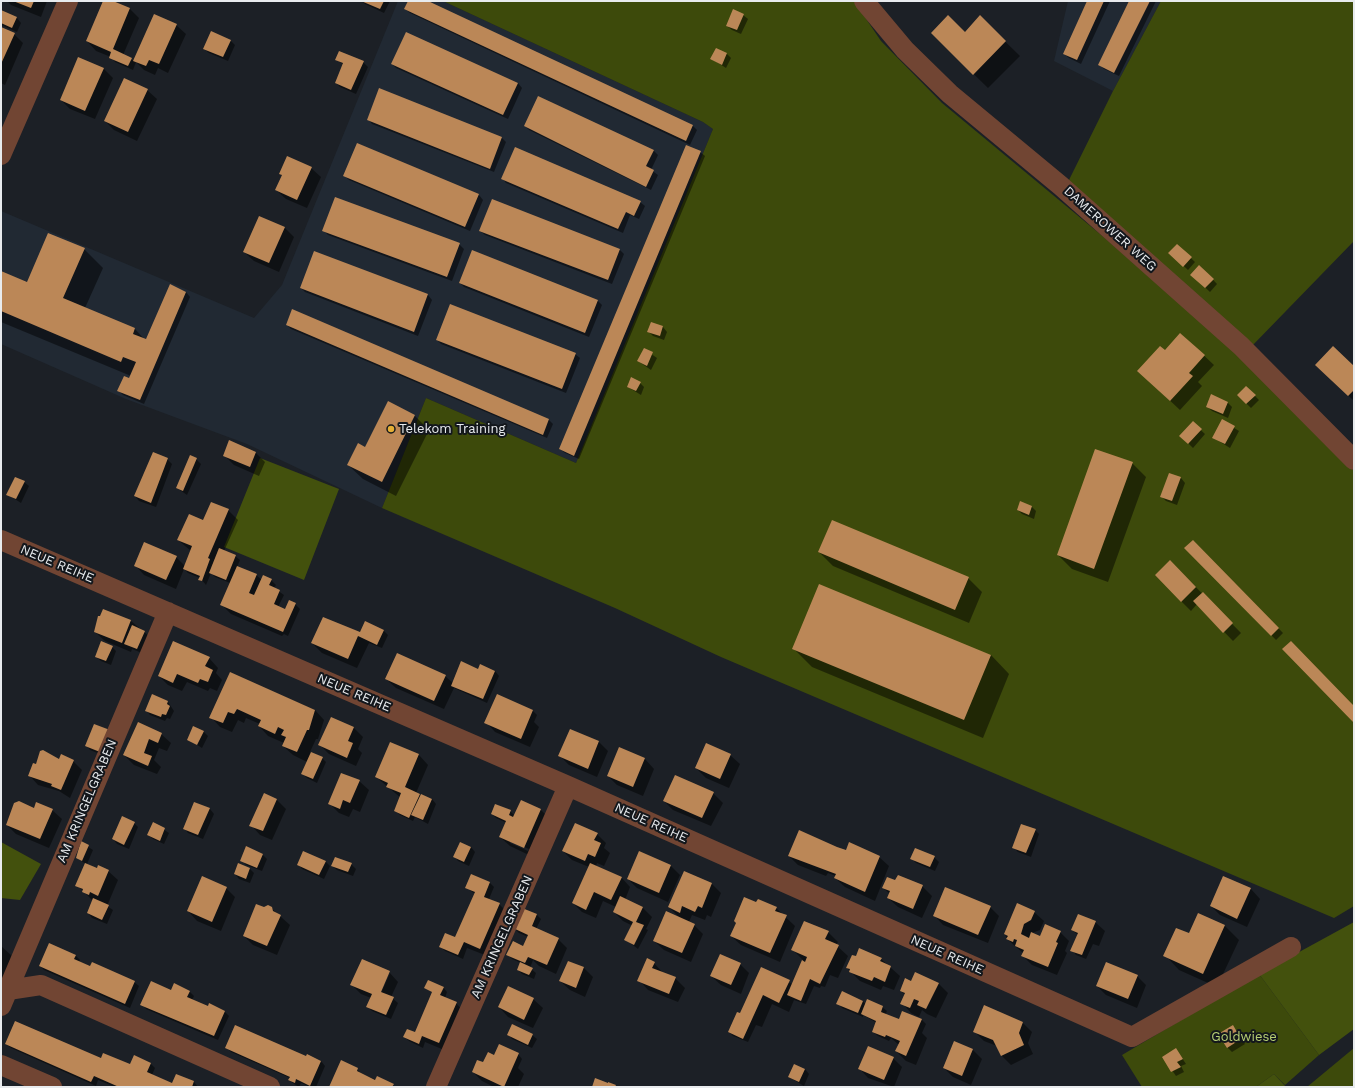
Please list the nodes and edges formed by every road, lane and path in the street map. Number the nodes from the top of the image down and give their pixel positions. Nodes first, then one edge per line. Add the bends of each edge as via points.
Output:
1 (68, 1) edge
2 (864, 1) edge
3 (1, 156) edge
4 (1354, 460) edge
5 (1, 540) edge
6 (168, 612) junction
7 (568, 786) junction
8 (1291, 947) dead end
9 (4, 998) edge
10 (1, 1065) edge
11 (52, 1087) edge
12 (270, 1087) edge
13 (436, 1087) edge

1 - 3 street
2 - 4 street, DAMEROWER WEG via 905,50 950,94 1061,186 1235,341
5 - 6 street, NEUE REIHE
6 - 7 street, NEUE REIHE
6 - 9 street, AM KRINGELGRABEN
7 - 8 street, NEUE REIHE via 1132,1037
7 - 13 street, AM KRINGELGRABEN
9 - 12 street, AM KRINGELGRABEN via 41,985
10 - 11 street

